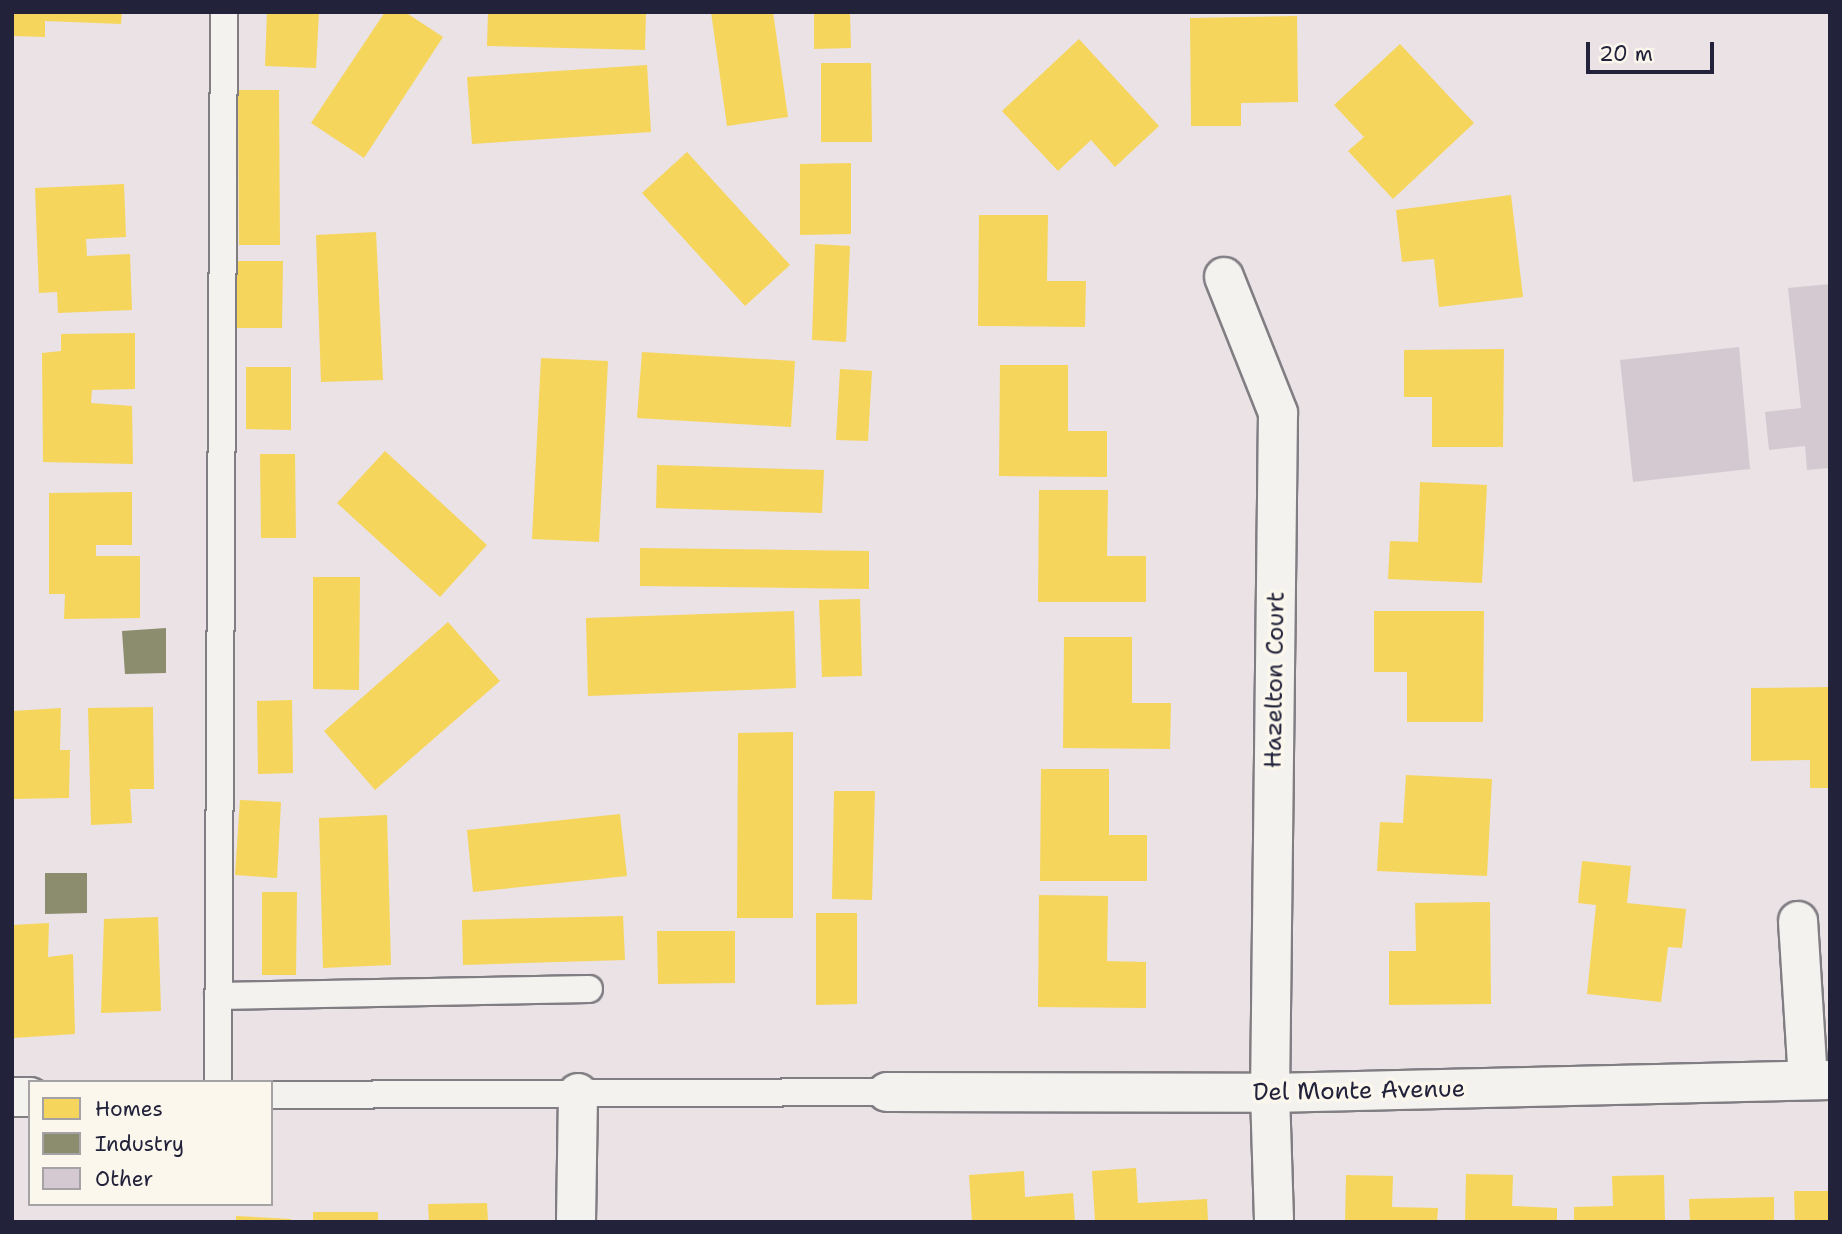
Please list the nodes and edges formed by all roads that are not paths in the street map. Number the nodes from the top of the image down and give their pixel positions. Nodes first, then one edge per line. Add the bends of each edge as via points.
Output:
1 (224, 12) edge
2 (1224, 277) dead end
3 (1798, 921) dead end
4 (589, 989) dead end
5 (218, 996) junction
6 (218, 1080) edge
7 (1819, 1080) edge
8 (887, 1092) joint
9 (578, 1093) junction
10 (1270, 1093) junction
11 (273, 1095) edge
12 (576, 1222) edge
13 (1274, 1222) edge

1 - 5 lane
2 - 10 street, Hazelton Court via 1278,413
3 - 7 street
4 - 5 lane
5 - 6 lane
7 - 10 street, Del Monte Avenue
8 - 9 lane
8 - 10 street, Del Monte Avenue
9 - 11 lane
9 - 12 street
10 - 13 street, Hazelton Court

